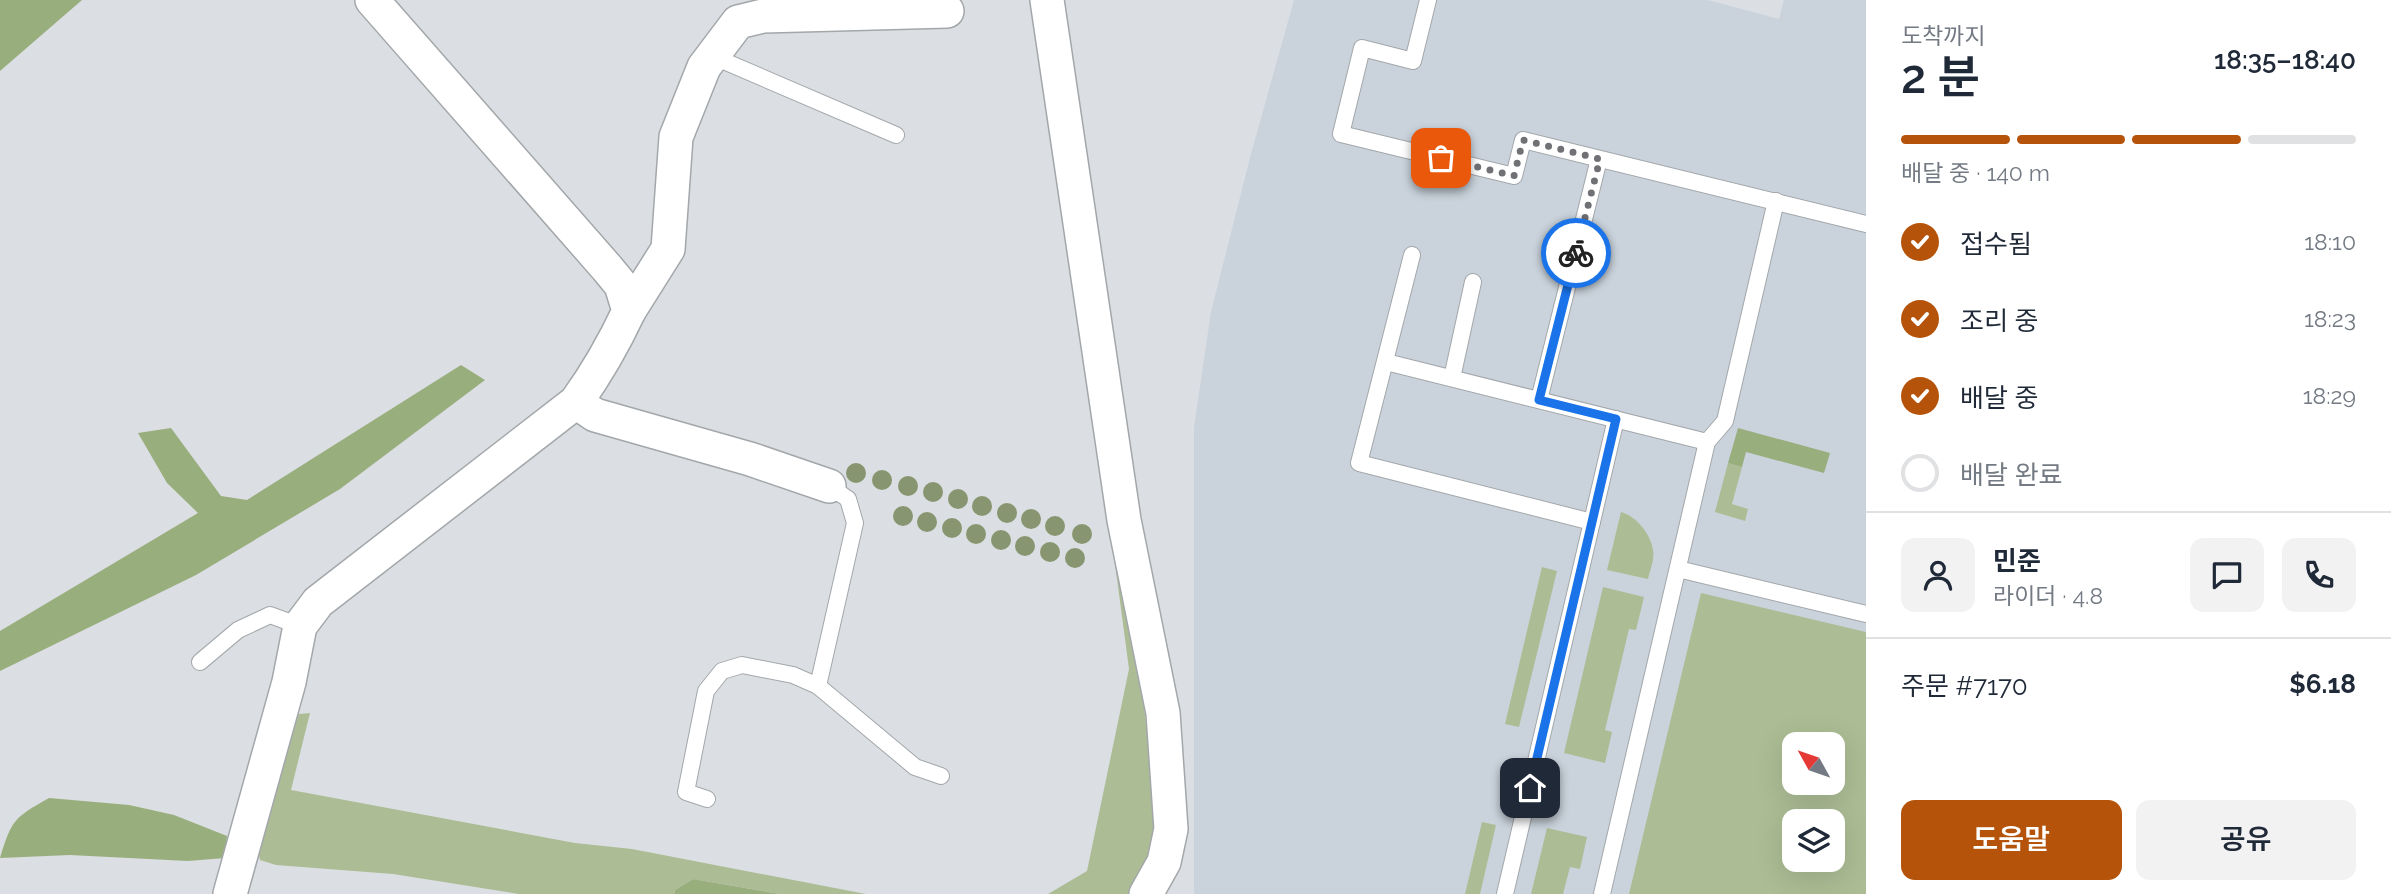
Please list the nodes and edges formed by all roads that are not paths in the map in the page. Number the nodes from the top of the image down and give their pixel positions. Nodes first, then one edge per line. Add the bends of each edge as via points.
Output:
1 (372, 0) edge
2 (1047, 0) edge
3 (1428, 0) edge
4 (947, 11) dead end
5 (712, 56) junction
6 (896, 135) dead end
7 (1600, 159) junction
8 (1776, 201) junction
9 (1866, 224) edge
10 (1412, 256) dead end
11 (1473, 282) dead end
12 (629, 311) junction
13 (1386, 362) junction
14 (1452, 378) junction
15 (1539, 400) junction
16 (576, 402) junction
17 (1616, 419) junction
18 (1707, 442) junction
19 (830, 486) joint
20 (1592, 522) junction
21 (1678, 569) junction
22 (1866, 614) edge
23 (300, 626) junction
24 (200, 662) dead end
25 (818, 686) junction
26 (941, 776) dead end
27 (707, 799) dead end
28 (230, 894) edge
29 (1146, 894) edge
30 (1505, 894) edge
31 (1602, 894) edge

1 - 12 street via 607,268 621,285
2 - 29 street via 1124,520 1163,713 1171,829 1164,862
3 - 7 lane via 1413,61 1362,48 1340,134 1514,176 1523,140
4 - 5 street via 763,16 738,22
5 - 6 lane
5 - 12 street via 676,137 668,249
7 - 8 lane
7 - 15 lane
8 - 9 lane
8 - 18 lane via 1725,421
10 - 13 lane
11 - 14 lane
12 - 16 street
13 - 14 lane
13 - 20 lane via 1359,463
14 - 15 lane
15 - 17 lane
16 - 19 street via 595,415
16 - 23 street via 318,603
17 - 18 lane
17 - 20 lane
18 - 21 lane
19 - 25 lane via 848,499 855,523
20 - 30 lane
21 - 22 lane
21 - 31 lane
23 - 24 lane via 270,615 238,630
23 - 28 street via 289,682
25 - 26 lane via 915,766
25 - 27 lane via 793,675 742,666 722,671 706,691 686,792

